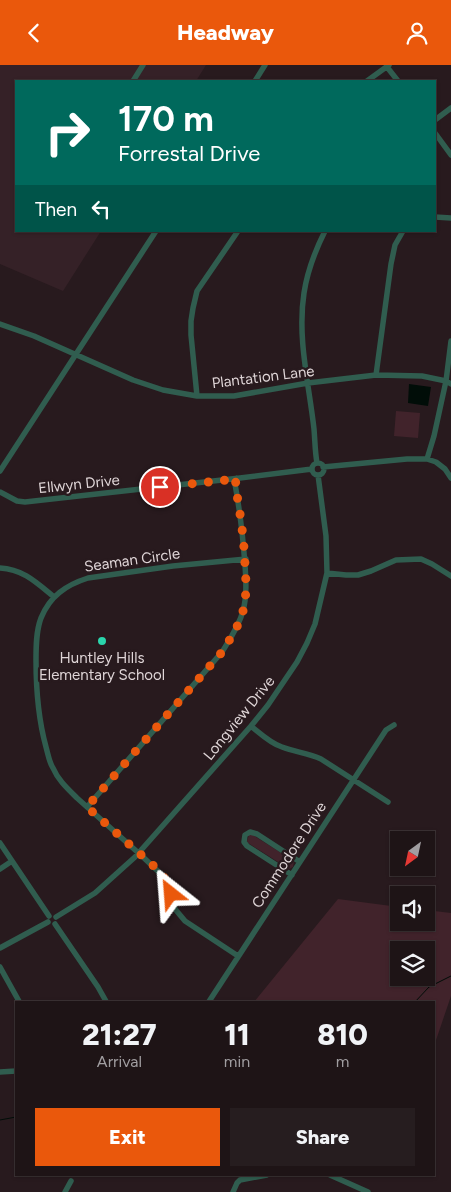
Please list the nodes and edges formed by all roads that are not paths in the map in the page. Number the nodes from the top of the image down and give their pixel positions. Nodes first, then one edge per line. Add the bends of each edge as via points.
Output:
1 (144, 65) edge
2 (265, 65) edge
3 (388, 66) edge
4 (134, 80) edge
5 (256, 80) edge
6 (368, 80) edge
7 (397, 80) edge
8 (451, 108) edge
9 (436, 119) edge
10 (436, 134) edge
11 (451, 155) edge
12 (436, 217) edge
13 (451, 218) edge
14 (155, 232) edge
15 (237, 232) edge
16 (324, 232) edge
17 (402, 232) edge
18 (0, 324) edge
19 (451, 341) edge
20 (76, 355) junction
21 (376, 375) junction
22 (449, 382) edge
23 (308, 383) junction
24 (197, 396) junction
25 (427, 459) junction
26 (317, 463) junction
27 (323, 467) junction
28 (312, 469) junction
29 (0, 471) edge
30 (318, 475) junction
31 (451, 478) edge
32 (237, 479) junction
33 (0, 492) edge
34 (246, 559) junction
35 (0, 568) edge
36 (327, 573) junction
37 (451, 576) edge
38 (54, 597) junction
39 (394, 725) dead end
40 (251, 726) junction
41 (354, 780) junction
42 (388, 802) dead end
43 (87, 807) junction
44 (0, 843) edge
45 (139, 853) junction
46 (12, 861) junction
47 (300, 862) junction
48 (0, 869) edge
49 (292, 875) junction
50 (48, 919) junction
51 (56, 921) junction
52 (0, 948) edge
53 (238, 956) junction
54 (0, 967) edge
55 (19, 1001) edge
56 (106, 1001) edge
57 (209, 1001) edge
58 (15, 1071) edge
59 (0, 1072) edge
60 (262, 1176) edge
61 (332, 1176) edge
62 (71, 1181) dead end
63 (360, 1190) edge
64 (65, 1192) edge
65 (233, 1192) edge
66 (368, 1192) edge

1 - 4 street
2 - 5 street
3 - 6 street
3 - 7 street
8 - 9 street
10 - 11 street
12 - 13 street
14 - 20 street
15 - 24 street via 197,291 192,308 190,321
16 - 23 street via 304,292 303,340
17 - 21 street via 395,245 391,264
18 - 20 street, Plantation Lane
19 - 22 street
20 - 24 street, Plantation Lane via 162,390
20 - 29 street
21 - 22 street, Plantation Lane via 422,376
21 - 23 street, Plantation Lane
22 - 25 street
23 - 24 street, Plantation Lane via 234,396
23 - 26 street
25 - 27 street
25 - 31 street via 445,469
26 - 27 street
26 - 28 street
27 - 30 street
28 - 30 street
28 - 32 street, Ellwyn Drive
30 - 36 street, Longview Drive
32 - 33 street, Ellwyn Drive via 25,502
32 - 34 street via 235,484
34 - 38 street, Seaman Circle via 88,578 74,582
34 - 43 street via 243,612 222,652
35 - 38 street via 26,574
36 - 37 street via 358,575 396,561 420,559
36 - 40 street, Longview Drive via 307,643 284,682
38 - 43 street, Seaman Circle via 41,618 37,637 36,688 40,727 54,771
39 - 41 street, Commodore Drive via 386,730
40 - 41 street via 275,745 316,756
40 - 45 street, Longview Drive
41 - 42 street
41 - 47 street, Commodore Drive
43 - 45 street, Seaman Circle
44 - 46 street
45 - 51 street, Longview Drive via 95,893
45 - 53 street, Seaman Circle via 167,881 173,903 185,921
46 - 48 street
46 - 50 street
47 - 49 street, Commodore Drive
47 - 49 street via 257,834 250,832 245,835 247,846
49 - 53 street, Commodore Drive
50 - 51 street via 50,924
50 - 52 street
51 - 56 street
53 - 57 street, Commodore Drive
54 - 55 street
58 - 59 street
60 - 65 street via 240,1180
61 - 63 street
62 - 64 street
63 - 66 street

